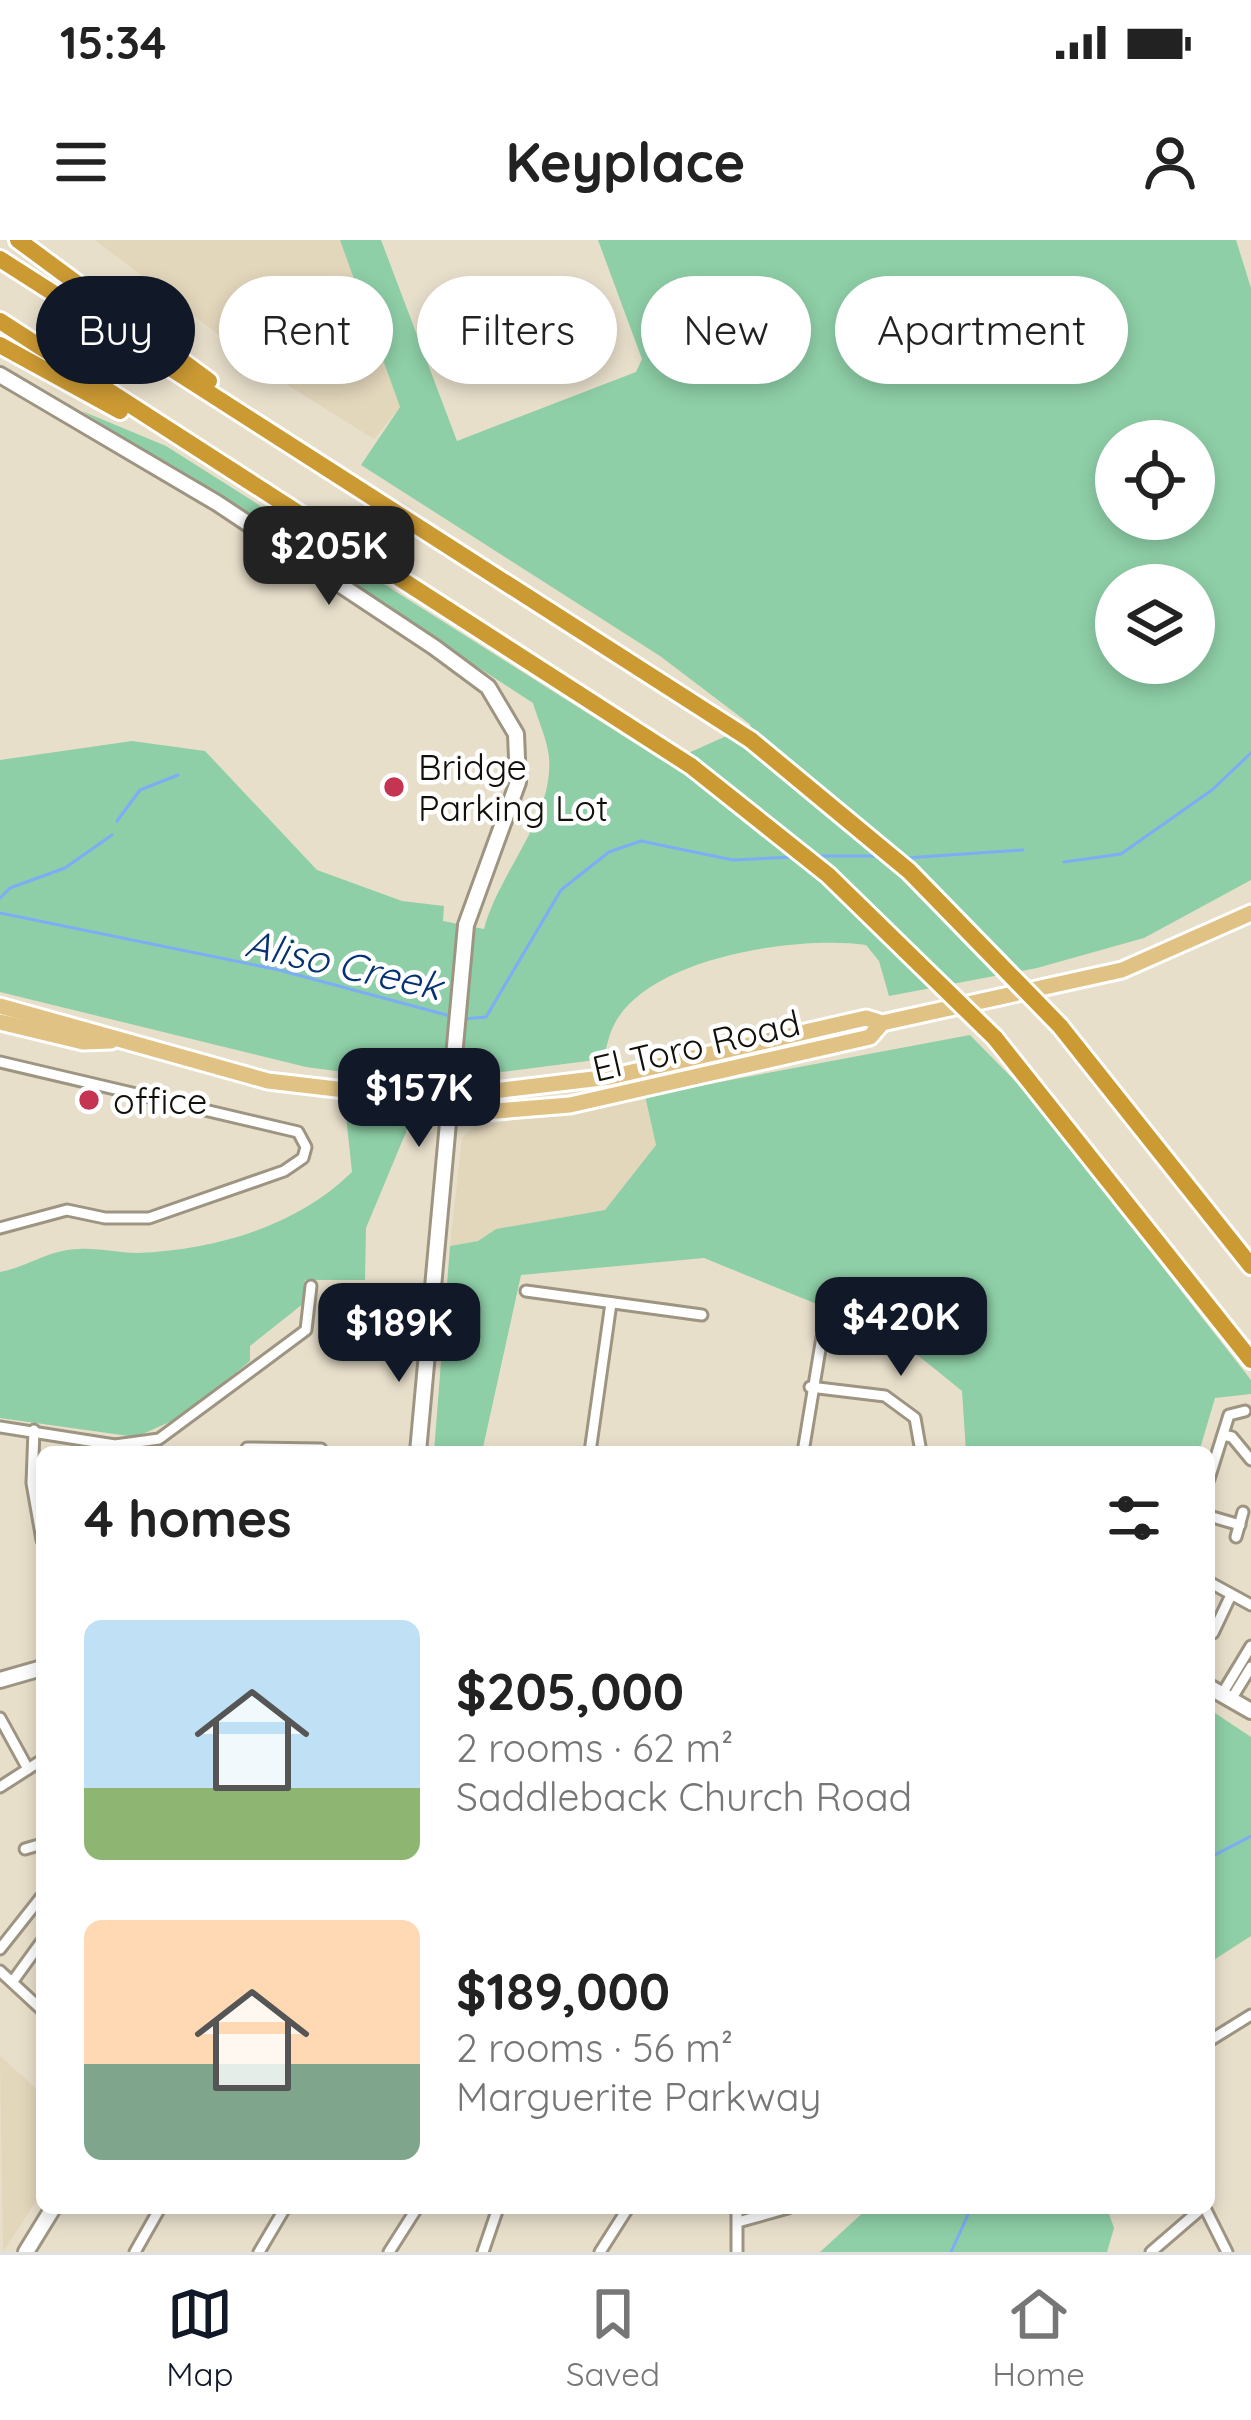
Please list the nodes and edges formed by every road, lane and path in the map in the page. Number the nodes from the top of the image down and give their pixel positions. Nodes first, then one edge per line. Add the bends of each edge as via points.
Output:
1 (18, 240) edge
2 (0, 259) edge
3 (0, 321) edge
4 (0, 345) edge
5 (0, 376) edge
6 (226, 467) junction
7 (340, 477) junction
8 (1251, 913) edge
9 (0, 1006) edge
10 (0, 1022) edge
11 (114, 1041) junction
12 (0, 1062) edge
13 (448, 1102) junction
14 (0, 1228) edge
15 (1251, 1266) edge
16 (311, 1286) dead end
17 (526, 1291) dead end
18 (611, 1303) junction
19 (702, 1315) dead end
20 (822, 1337) dead end
21 (1251, 1360) edge
22 (810, 1388) junction
23 (1245, 1411) dead end
24 (0, 1427) edge
25 (34, 1430) junction
26 (1222, 1435) junction
27 (159, 1439) junction
28 (94, 1446) edge
29 (115, 1446) edge
30 (161, 1446) edge
31 (419, 1446) edge
32 (591, 1446) edge
33 (803, 1446) edge
34 (920, 1446) edge
35 (1215, 1459) edge
36 (1251, 1460) edge
37 (36, 1506) edge
38 (1243, 1512) dead end
39 (1215, 1518) edge
40 (1240, 1525) junction
41 (1236, 1537) dead end
42 (1215, 1585) edge
43 (1232, 1594) junction
44 (1251, 1605) edge
45 (1215, 1625) edge
46 (1215, 1634) edge
47 (1224, 1639) dead end
48 (1251, 1646) edge
49 (1251, 1667) edge
50 (36, 1669) edge
51 (0, 1680) edge
52 (1221, 1693) edge
53 (1251, 1711) edge
54 (0, 1718) edge
55 (36, 1764) edge
56 (28, 1769) junction
57 (0, 1787) edge
58 (36, 1846) edge
59 (25, 1849) dead end
60 (36, 1904) edge
61 (0, 1949) edge
62 (36, 1949) edge
63 (0, 1971) edge
64 (13, 1981) junction
65 (36, 2004) edge
66 (1251, 2015) edge
67 (1215, 2037) edge
68 (49, 2214) edge
69 (157, 2214) edge
70 (281, 2214) edge
71 (413, 2214) edge
72 (496, 2214) edge
73 (624, 2214) edge
74 (737, 2214) edge
75 (767, 2214) edge
76 (1196, 2214) edge
77 (1206, 2214) edge
78 (738, 2222) junction
79 (26, 2252) edge
80 (135, 2252) edge
81 (259, 2252) edge
82 (389, 2252) edge
83 (483, 2252) edge
84 (600, 2252) edge
85 (737, 2252) edge
86 (1151, 2252) edge
87 (1227, 2252) edge

1 - 7 highway
2 - 7 highway
3 - 6 highway
4 - 6 highway
5 - 13 main road via 217,503 500,699 516,734 518,782 466,925
6 - 21 highway, bridge via 691,766 828,874 995,1038
7 - 15 highway, bridge via 751,740 909,872 1060,1026
8 - 13 main road, El Toro Road via 1122,970 610,1077
9 - 11 main road, El Toro Road via 89,1027
10 - 11 main road, El Toro Road via 83,1042
11 - 13 main road, El Toro Road via 311,1089
12 - 14 street via 298,1132 306,1147 298,1162 262,1181 149,1218 67,1210
13 - 31 main road
16 - 27 street via 309,1327
17 - 18 street
18 - 19 street
18 - 32 street
20 - 22 street
22 - 33 street
22 - 34 street via 891,1399 915,1418
23 - 26 street via 1229,1415
24 - 25 street
25 - 28 street
25 - 37 street
26 - 35 street
26 - 36 street
27 - 29 street
27 - 30 street
38 - 40 street
39 - 40 street
40 - 41 street
42 - 43 street
43 - 44 street
43 - 45 street
46 - 47 street
48 - 52 street
49 - 52 street
50 - 51 main road
52 - 53 main road
54 - 56 street
55 - 56 street
56 - 57 street
58 - 59 street
60 - 61 street
62 - 64 street
63 - 64 street
64 - 65 street
66 - 67 street
68 - 79 main road
69 - 80 street
70 - 81 street
71 - 82 street
72 - 83 street
73 - 84 street
74 - 78 street
75 - 78 street
76 - 86 street
77 - 87 street
78 - 85 street

